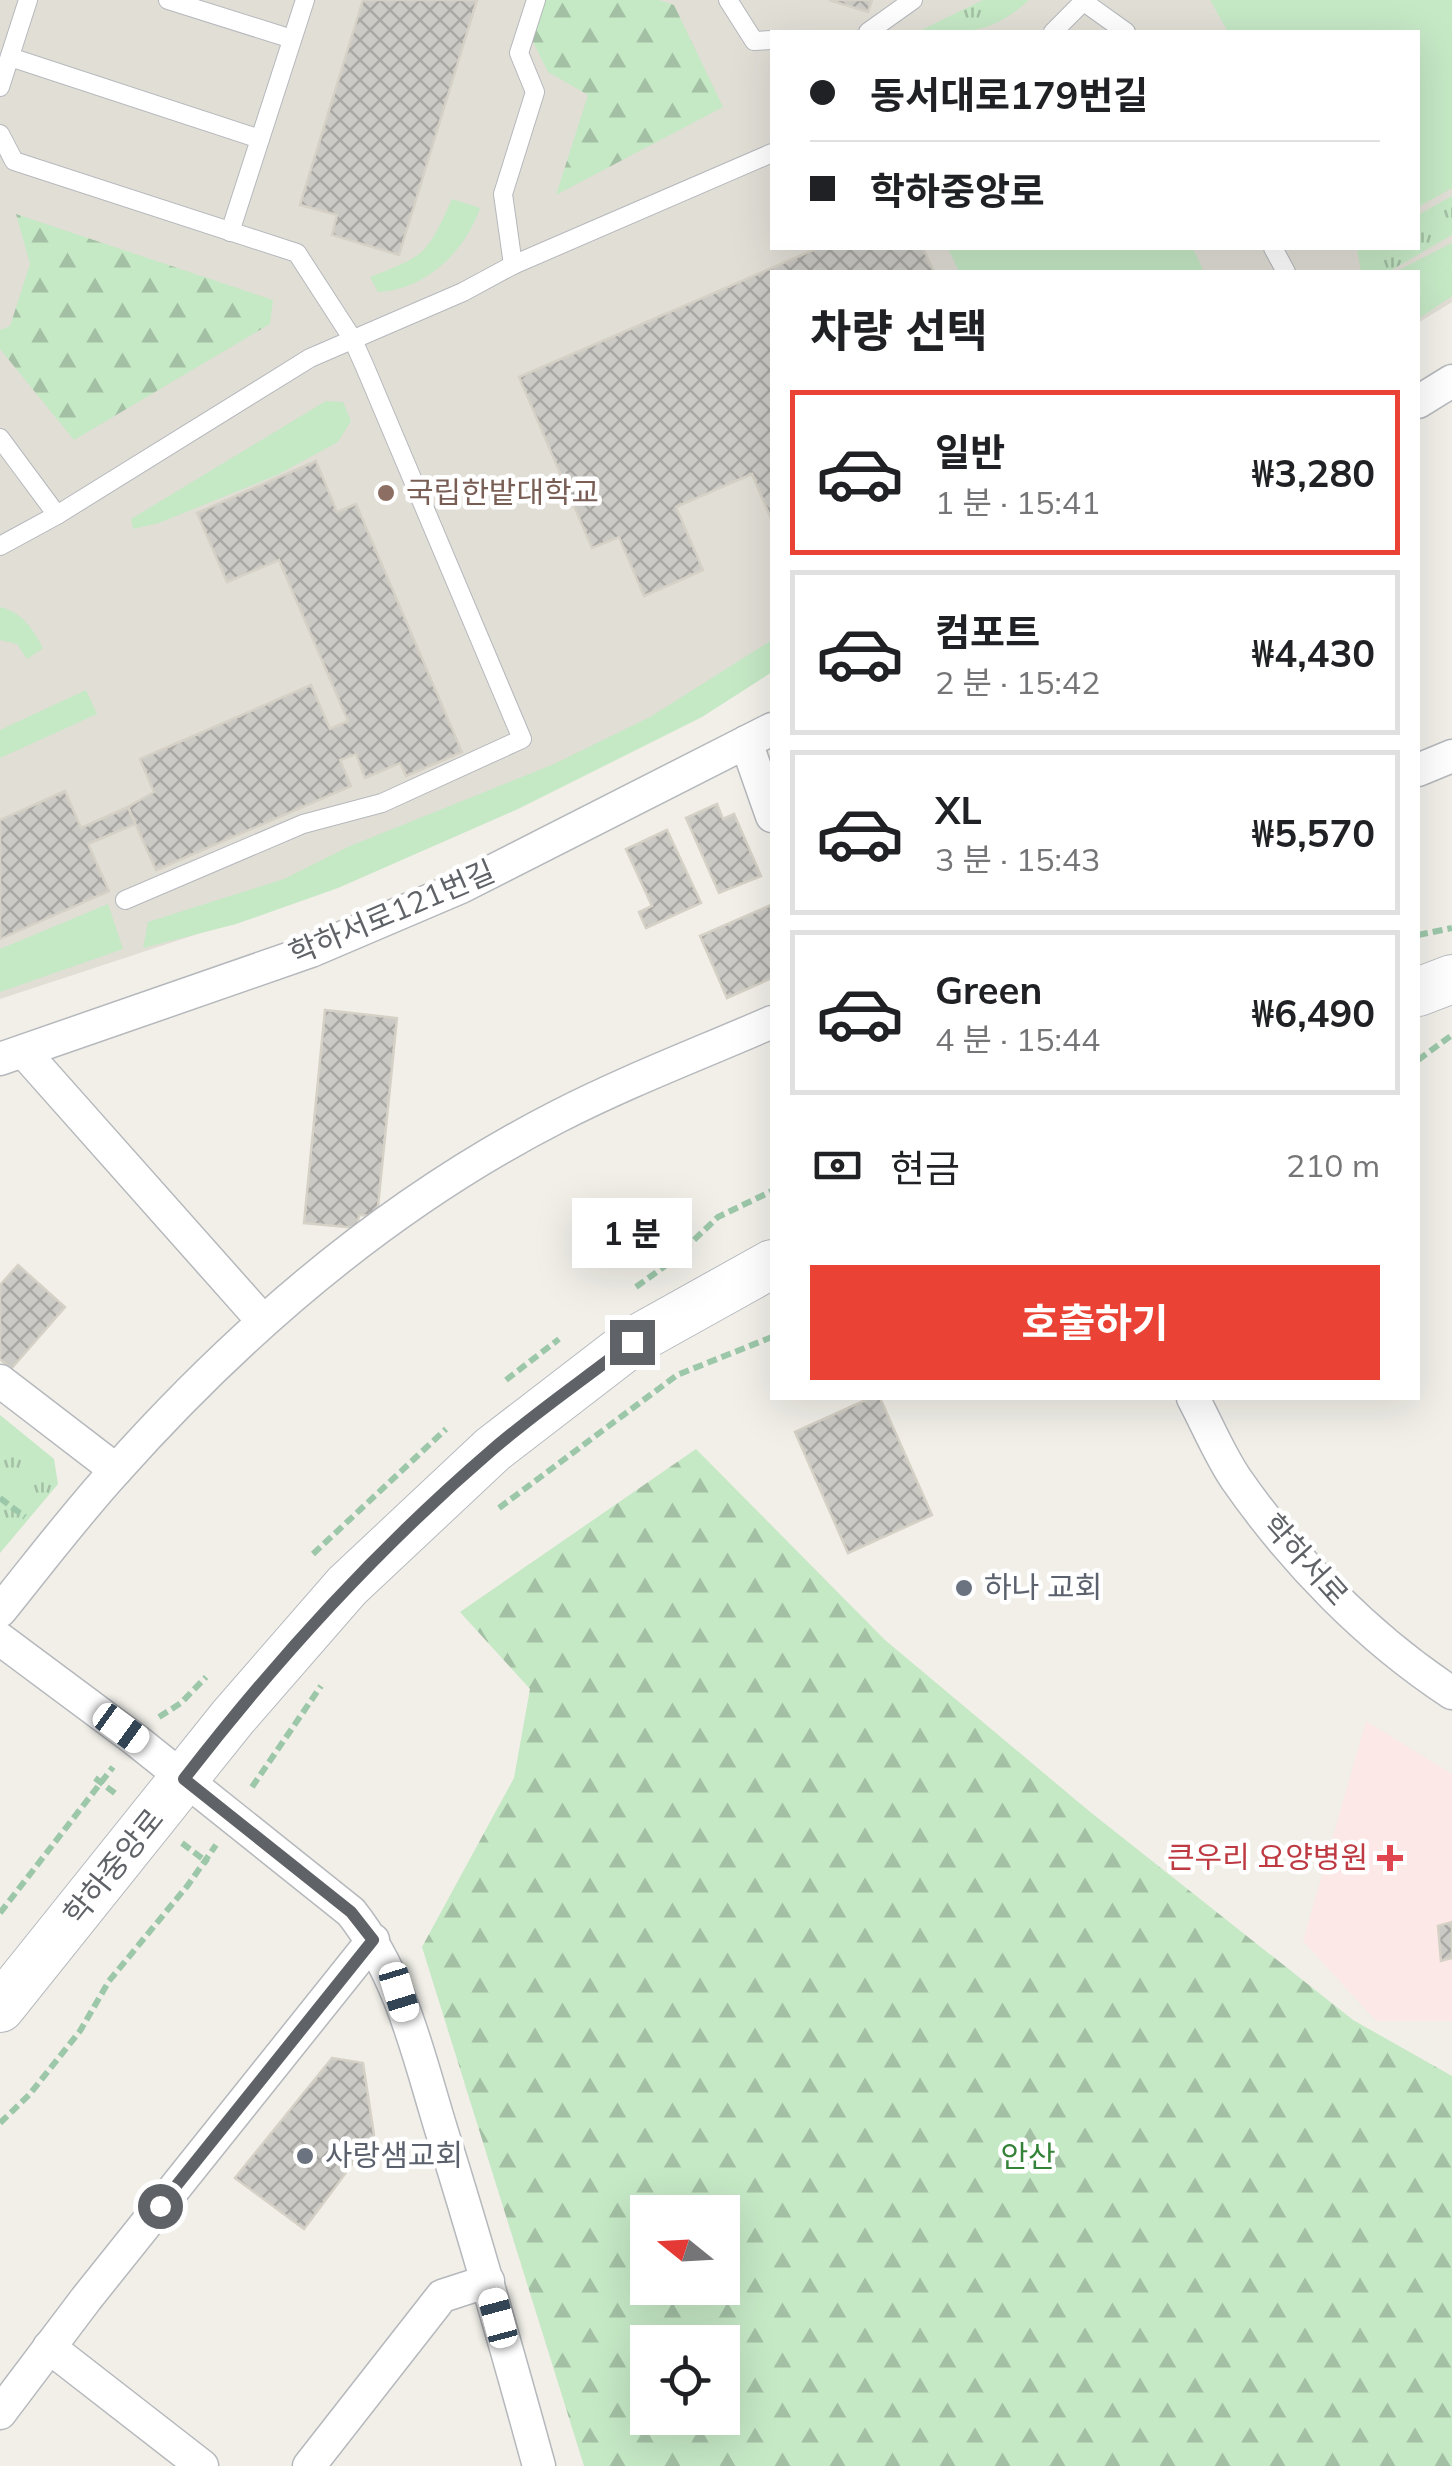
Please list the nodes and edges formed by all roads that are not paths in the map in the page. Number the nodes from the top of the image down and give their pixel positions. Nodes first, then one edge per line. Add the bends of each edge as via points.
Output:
1 (28, 0) edge
2 (168, 0) edge
3 (305, 0) edge
4 (536, 0) edge
5 (728, 0) edge
6 (913, 0) edge
7 (1084, 1) edge
8 (871, 30) edge
9 (1055, 30) edge
10 (1123, 30) edge
11 (292, 39) junction
12 (770, 40) edge
13 (10, 57) junction
14 (0, 86) edge
15 (0, 134) edge
16 (260, 139) junction
17 (770, 154) edge
18 (230, 232) junction
19 (513, 265) junction
20 (352, 338) junction
21 (1452, 381) edge
22 (1420, 401) edge
23 (0, 438) edge
24 (57, 515) junction
25 (0, 546) edge
26 (759, 736) edge
27 (1452, 756) edge
28 (1420, 769) edge
29 (770, 804) edge
30 (125, 900) dead end
31 (1452, 979) edge
32 (1420, 991) edge
33 (770, 1023) edge
34 (12, 1055) edge
35 (770, 1265) edge
36 (264, 1321) junction
37 (0, 1382) edge
38 (1194, 1400) edge
39 (116, 1470) junction
40 (0, 1611) edge
41 (0, 1639) edge
42 (1452, 1693) edge
43 (184, 1779) junction
44 (373, 1940) junction
45 (0, 2008) edge
46 (488, 2281) junction
47 (49, 2347) junction
48 (0, 2413) edge
49 (202, 2466) edge
50 (310, 2466) edge
51 (539, 2466) edge

1 - 13 lane
2 - 11 lane
3 - 11 lane
4 - 19 lane via 519,53 535,92 503,194
5 - 12 lane via 754,42
6 - 8 lane
7 - 9 lane
7 - 10 lane
11 - 16 lane
13 - 14 lane
13 - 16 lane
15 - 18 lane via 14,162
16 - 18 lane
17 - 19 lane
18 - 20 lane via 297,253
19 - 20 lane
20 - 24 lane
20 - 30 lane via 522,739 382,802 303,824
21 - 22 street
23 - 24 lane
24 - 25 lane
26 - 29 street, 학하서로121번길
26 - 34 street, 학하서로121번길 via 461,886 311,952
27 - 28 street
31 - 32 street
33 - 36 street via 557,1117 347,1250
34 - 36 street, 학하서로121번길
35 - 43 street, 학하중앙로 via 632,1342 493,1449 348,1586
36 - 39 street
37 - 39 street
38 - 42 street, 학하서로 via 1234,1477 1314,1578 1412,1667
39 - 40 street
41 - 43 street
43 - 44 street via 351,1912
43 - 45 street, 학하중앙로
44 - 46 street via 399,1992
44 - 47 street
46 - 50 street via 442,2296
46 - 51 street
47 - 48 street
47 - 49 street

